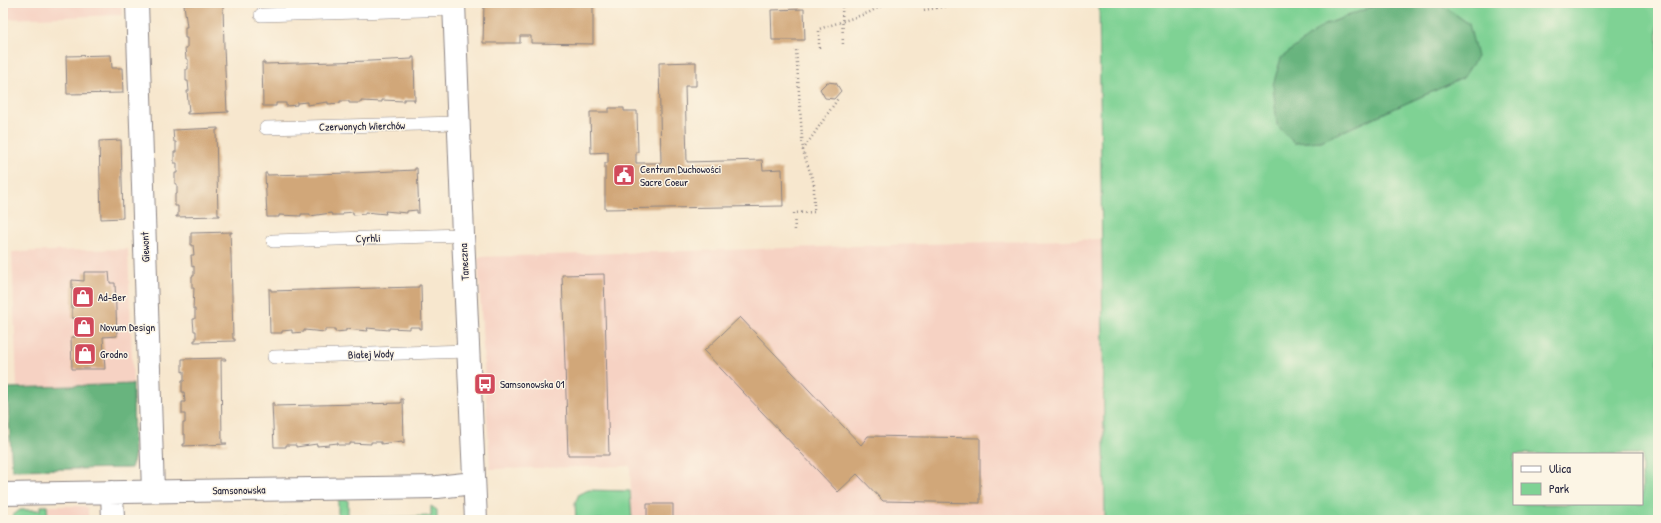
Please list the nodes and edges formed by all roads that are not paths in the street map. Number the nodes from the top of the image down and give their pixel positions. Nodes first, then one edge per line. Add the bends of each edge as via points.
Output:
1 (137, 3) edge
2 (454, 6) edge
3 (261, 15) dead end
4 (458, 123) junction
5 (266, 128) dead end
6 (462, 235) junction
7 (273, 241) dead end
8 (468, 351) junction
9 (274, 357) dead end
10 (474, 483) junction
11 (112, 492) junction
12 (153, 492) junction
13 (3, 494) edge
14 (113, 520) edge
15 (476, 520) edge

1 - 12 street, Giewont
2 - 3 lane
2 - 4 street, Taneczna
4 - 5 lane, Czerwonych Wierchów
4 - 6 street, Taneczna
6 - 7 lane, Cyrhli
6 - 8 street, Taneczna
8 - 9 lane, Białej Wody
8 - 10 street, Taneczna
10 - 12 street, Samsonowska via 437,487
10 - 15 street, Taneczna
11 - 12 street, Samsonowska
11 - 13 street, Samsonowska
11 - 14 street

